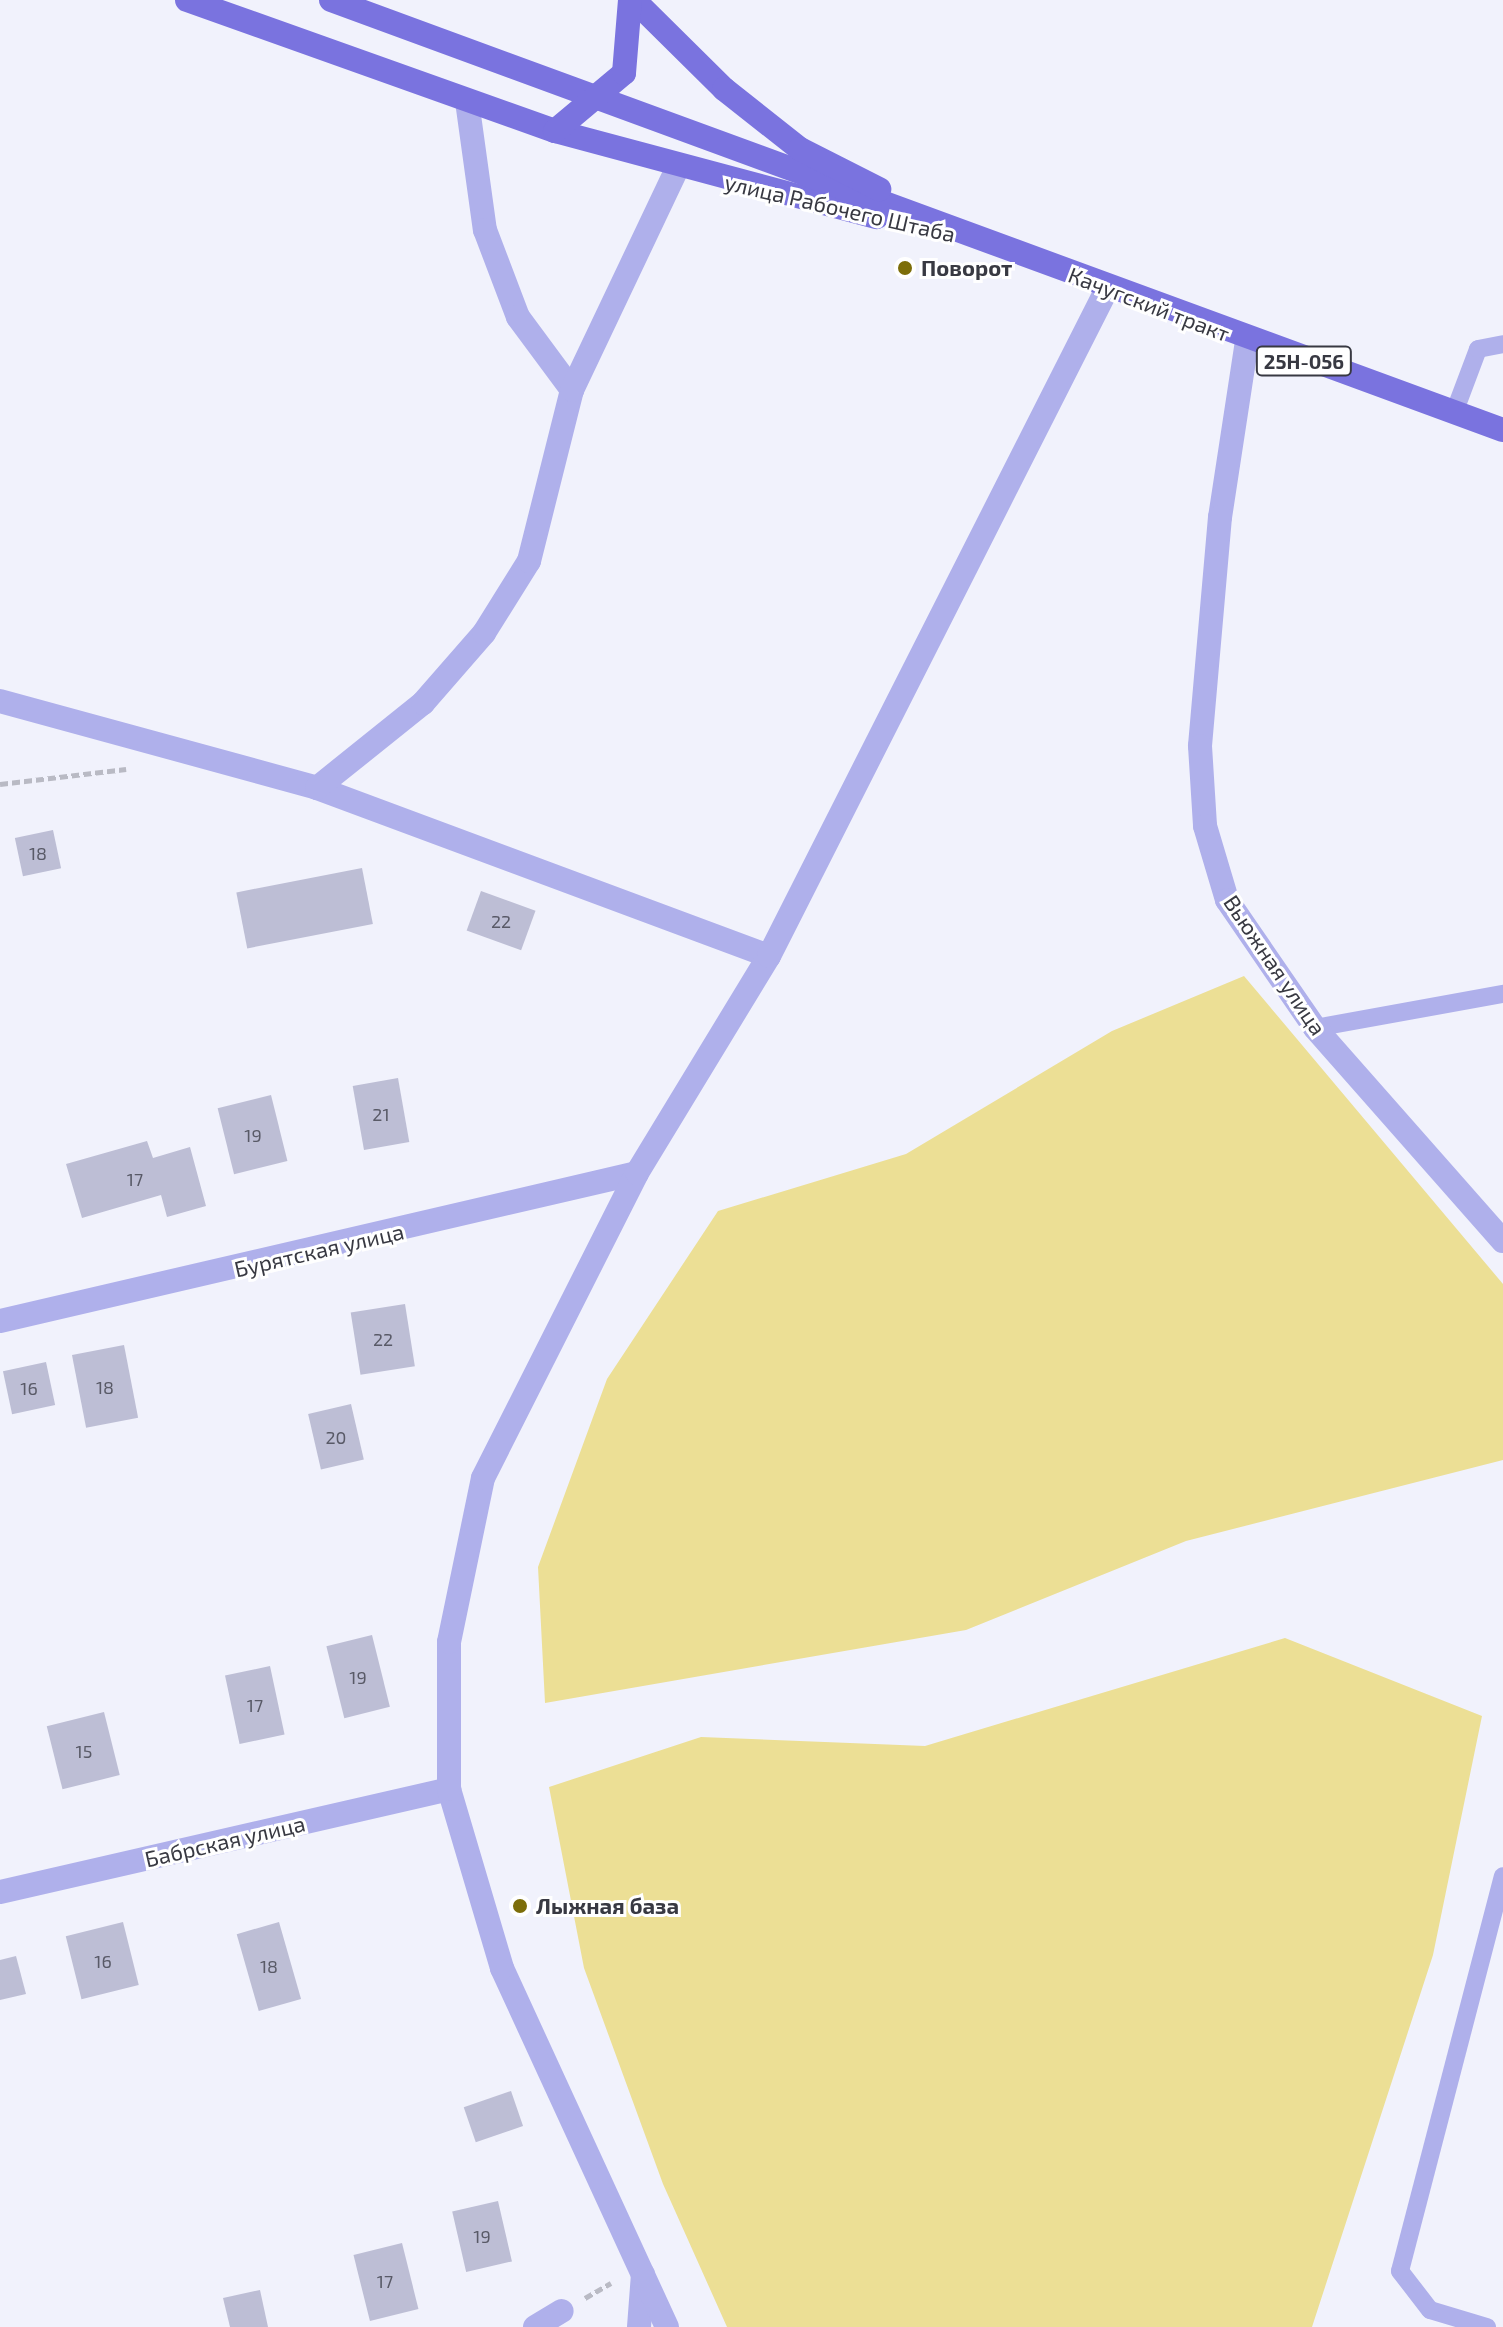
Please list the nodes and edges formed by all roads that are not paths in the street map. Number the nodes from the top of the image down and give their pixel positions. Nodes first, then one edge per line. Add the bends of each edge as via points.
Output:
1 (187, 0) edge
2 (331, 0) edge
3 (632, 0) edge
4 (598, 97) junction
5 (467, 101) junction
6 (555, 131) junction
7 (677, 169) junction
8 (976, 240) junction
9 (1108, 287) junction
10 (1247, 341) junction
11 (1503, 344) edge
12 (572, 390) junction
13 (1454, 413) junction
14 (1503, 430) edge
15 (0, 701) edge
16 (317, 788) junction
17 (769, 956) junction
18 (1503, 994) edge
19 (1315, 1028) junction
20 (637, 1173) junction
21 (1503, 1241) edge
22 (0, 1321) edge
23 (449, 1789) junction
24 (1503, 1876) edge
25 (0, 1892) edge
26 (643, 2264) junction
27 (562, 2311) road end
28 (535, 2327) edge
29 (639, 2327) edge
30 (667, 2327) edge
31 (1487, 2327) edge

1 - 5 main road, улица Рабочего Штаба
2 - 4 main road, улица Рабочего Штаба
3 - 4 main road via 624,73
3 - 8 main road via 724,89 800,149
4 - 6 main road
4 - 8 main road, улица Рабочего Штаба
5 - 6 main road, улица Рабочего Штаба
5 - 12 street via 485,230 518,317
6 - 7 main road, улица Рабочего Штаба
7 - 8 main road, улица Рабочего Штаба
7 - 12 street
8 - 9 main road, Качугский тракт / 25Н-056
9 - 10 main road, Качугский тракт / 25Н-056
9 - 17 street
10 - 13 main road, Качугский тракт / 25Н-056
10 - 19 street, Вьюжная улица via 1220,517 1200,746 1205,826 1227,900
11 - 13 lane via 1478,349
12 - 16 street via 529,561 484,633 423,703
13 - 14 main road, Качугский тракт / 25Н-056
15 - 16 street
16 - 17 street
17 - 20 street
18 - 19 lane
19 - 21 street, Вьюжная улица
20 - 22 street, Бурятская улица
20 - 23 street via 483,1478 449,1642
23 - 25 street, Бабрская улица
23 - 26 street via 502,1968
24 - 31 lane via 1400,2271 1430,2310
26 - 29 street
26 - 30 street
27 - 28 street

